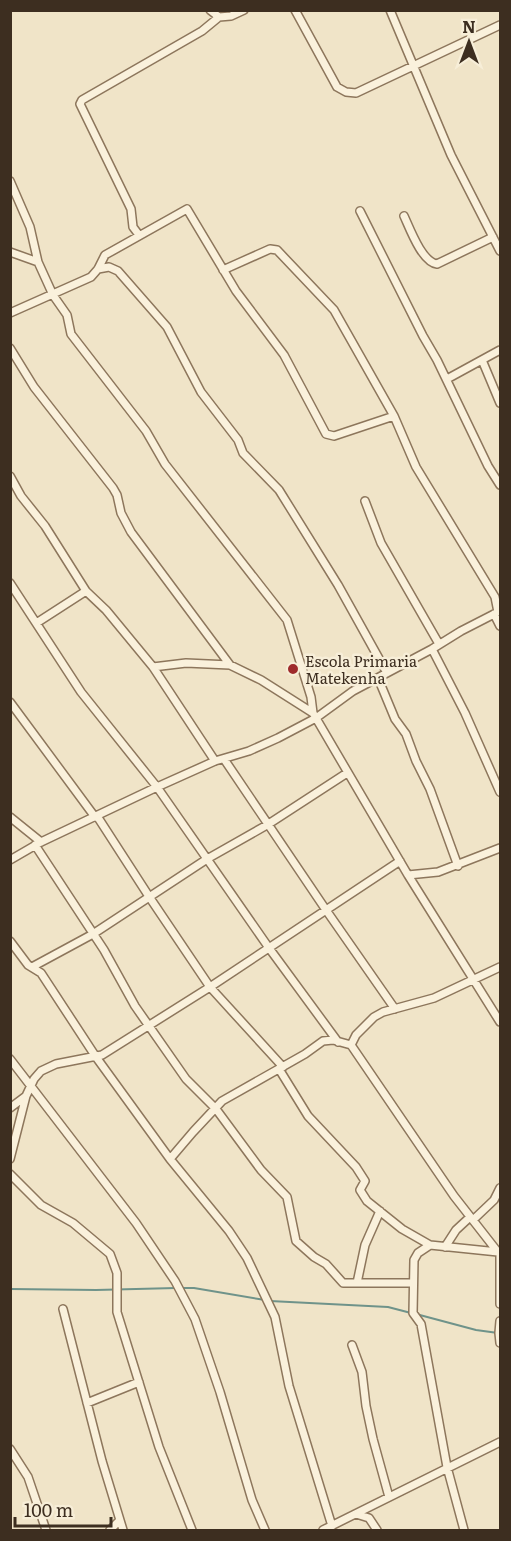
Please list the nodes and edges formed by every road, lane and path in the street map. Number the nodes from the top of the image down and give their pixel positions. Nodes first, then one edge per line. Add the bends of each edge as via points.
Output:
1 (210, 10) edge
2 (244, 10) edge
3 (295, 10) edge
4 (390, 10) edge
5 (219, 17) junction
6 (501, 25) edge
7 (414, 66) junction
8 (10, 181) edge
9 (360, 211) dead end
10 (404, 216) dead end
11 (139, 235) junction
12 (493, 237) junction
13 (501, 251) edge
14 (10, 252) edge
15 (38, 262) junction
16 (98, 269) junction
17 (223, 270) junction
18 (54, 295) junction
19 (10, 313) edge
20 (10, 348) edge
21 (501, 350) edge
22 (482, 360) junction
23 (447, 379) junction
24 (501, 403) edge
25 (394, 416) junction
26 (10, 476) edge
27 (501, 485) edge
28 (365, 501) dead end
29 (10, 583) edge
30 (86, 591) junction
31 (498, 598) edge
32 (497, 612) edge
33 (38, 622) junction
34 (501, 626) edge
35 (439, 644) junction
36 (432, 649) junction
37 (230, 665) junction
38 (153, 667) junction
39 (387, 673) junction
40 (378, 678) junction
41 (10, 702) edge
42 (314, 716) junction
43 (225, 759) junction
44 (215, 761) junction
45 (347, 773) junction
46 (157, 787) junction
47 (501, 792) edge
48 (96, 816) junction
49 (10, 817) edge
50 (267, 825) junction
51 (38, 844) junction
52 (501, 848) edge
53 (207, 859) junction
54 (10, 860) edge
55 (400, 861) junction
56 (458, 866) junction
57 (408, 875) junction
58 (150, 898) junction
59 (326, 910) junction
60 (93, 934) junction
61 (10, 941) edge
62 (269, 948) junction
63 (32, 967) junction
64 (501, 967) edge
65 (474, 979) junction
66 (210, 987) junction
67 (395, 1009) junction
68 (501, 1022) edge
69 (150, 1026) junction
70 (338, 1042) junction
71 (351, 1045) junction
72 (96, 1057) junction
73 (10, 1059) edge
74 (281, 1068) junction
75 (31, 1086) junction
76 (26, 1096) junction
77 (10, 1108) edge
78 (216, 1109) junction
79 (10, 1159) edge
80 (170, 1159) junction
81 (10, 1174) edge
82 (501, 1188) edge
83 (380, 1211) junction
84 (471, 1218) junction
85 (430, 1245) junction
86 (445, 1247) junction
87 (499, 1253) edge
88 (357, 1283) junction
89 (413, 1284) junction
90 (501, 1304) edge
91 (63, 1309) dead end
92 (501, 1321) edge
93 (501, 1343) edge
94 (352, 1345) dead end
95 (139, 1382) junction
96 (87, 1403) junction
97 (501, 1442) edge
98 (10, 1449) edge
99 (447, 1467) junction
100 (389, 1497) junction
101 (371, 1507) junction
102 (356, 1514) junction
103 (369, 1518) junction
104 (119, 1521) junction
105 (332, 1526) junction
106 (46, 1530) edge
107 (110, 1530) edge
108 (123, 1530) edge
109 (192, 1530) edge
110 (265, 1530) edge
111 (323, 1530) edge
112 (377, 1530) edge
113 (464, 1530) edge

1 - 5 street
2 - 5 street
3 - 7 street via 337,87 346,92 356,93
4 - 7 street
5 - 11 street via 202,31 82,100
6 - 7 street
7 - 12 street via 451,155
8 - 15 street via 30,227
9 - 23 street
10 - 12 street via 433,264
11 - 16 street via 105,255
11 - 17 street via 187,208
12 - 13 street
14 - 15 street
15 - 18 street
16 - 18 street via 91,277
16 - 39 street via 109,267 118,271 167,327 201,392 249,461 279,490
17 - 25 street via 270,249 283,254 334,310
17 - 25 street via 284,355 326,434 334,436
18 - 19 street
18 - 42 street via 67,315 71,334 146,431 165,464 287,620
20 - 37 street via 34,387 113,488 130,532
21 - 22 street
22 - 23 street
22 - 24 street
23 - 27 street
25 - 31 street via 416,467
26 - 30 street
28 - 35 street via 381,543
29 - 33 street
30 - 33 street
30 - 38 street
31 - 32 street
32 - 34 street
32 - 35 street
33 - 46 street via 81,692
35 - 36 street
36 - 39 street
36 - 47 street
37 - 38 street via 186,663
37 - 42 street via 261,680
38 - 44 street
39 - 40 street
40 - 42 street
40 - 56 street via 430,789
41 - 48 street
42 - 43 street via 278,738
42 - 45 street
43 - 44 street
43 - 50 street
44 - 46 street
45 - 50 street
45 - 55 street
46 - 48 street
46 - 53 street
48 - 51 street
48 - 58 street
49 - 51 street
50 - 53 street
50 - 59 street
51 - 54 street
51 - 60 street
52 - 56 street
53 - 58 street
53 - 62 street
55 - 57 street
55 - 59 street
56 - 57 street
57 - 65 street
58 - 60 street
58 - 66 street
59 - 62 street
59 - 67 street
60 - 63 street
60 - 69 street
61 - 63 street
62 - 66 street
62 - 70 street
63 - 72 street via 40,973
64 - 65 street
65 - 67 street via 434,998
65 - 68 street
66 - 69 street
66 - 74 street
67 - 71 street via 374,1017
69 - 72 street
69 - 78 street via 186,1079
70 - 71 street
70 - 74 street via 323,1041
71 - 84 street
72 - 75 street via 56,1064 41,1071
72 - 80 street
73 - 75 street
74 - 78 street via 222,1101
74 - 83 street via 308,1116 366,1182 360,1192
75 - 76 street
75 - 110 street via 136,1223 175,1281 195,1319
76 - 77 street
76 - 79 street
78 - 80 street
78 - 88 street via 286,1197 296,1240 326,1264 340,1282
80 - 105 street via 241,1249 275,1317 289,1386
81 - 95 street via 41,1205 73,1223 110,1254 117,1273 117,1312
82 - 84 street via 494,1200
83 - 85 street
83 - 88 street via 365,1245
84 - 86 street via 456,1230
84 - 87 street
85 - 86 street
85 - 89 street via 414,1260
86 - 87 street
87 - 90 street
88 - 89 street
89 - 99 street via 413,1313 421,1324
91 - 96 street
92 - 93 street
94 - 100 street via 362,1372 373,1439
95 - 96 street
95 - 109 street via 159,1447
96 - 104 street
97 - 99 street
98 - 106 street via 28,1477
99 - 100 street
99 - 113 street
100 - 101 street
101 - 102 street
101 - 103 street
102 - 103 street
102 - 105 street
103 - 112 street
104 - 107 street
104 - 108 street
105 - 111 street

